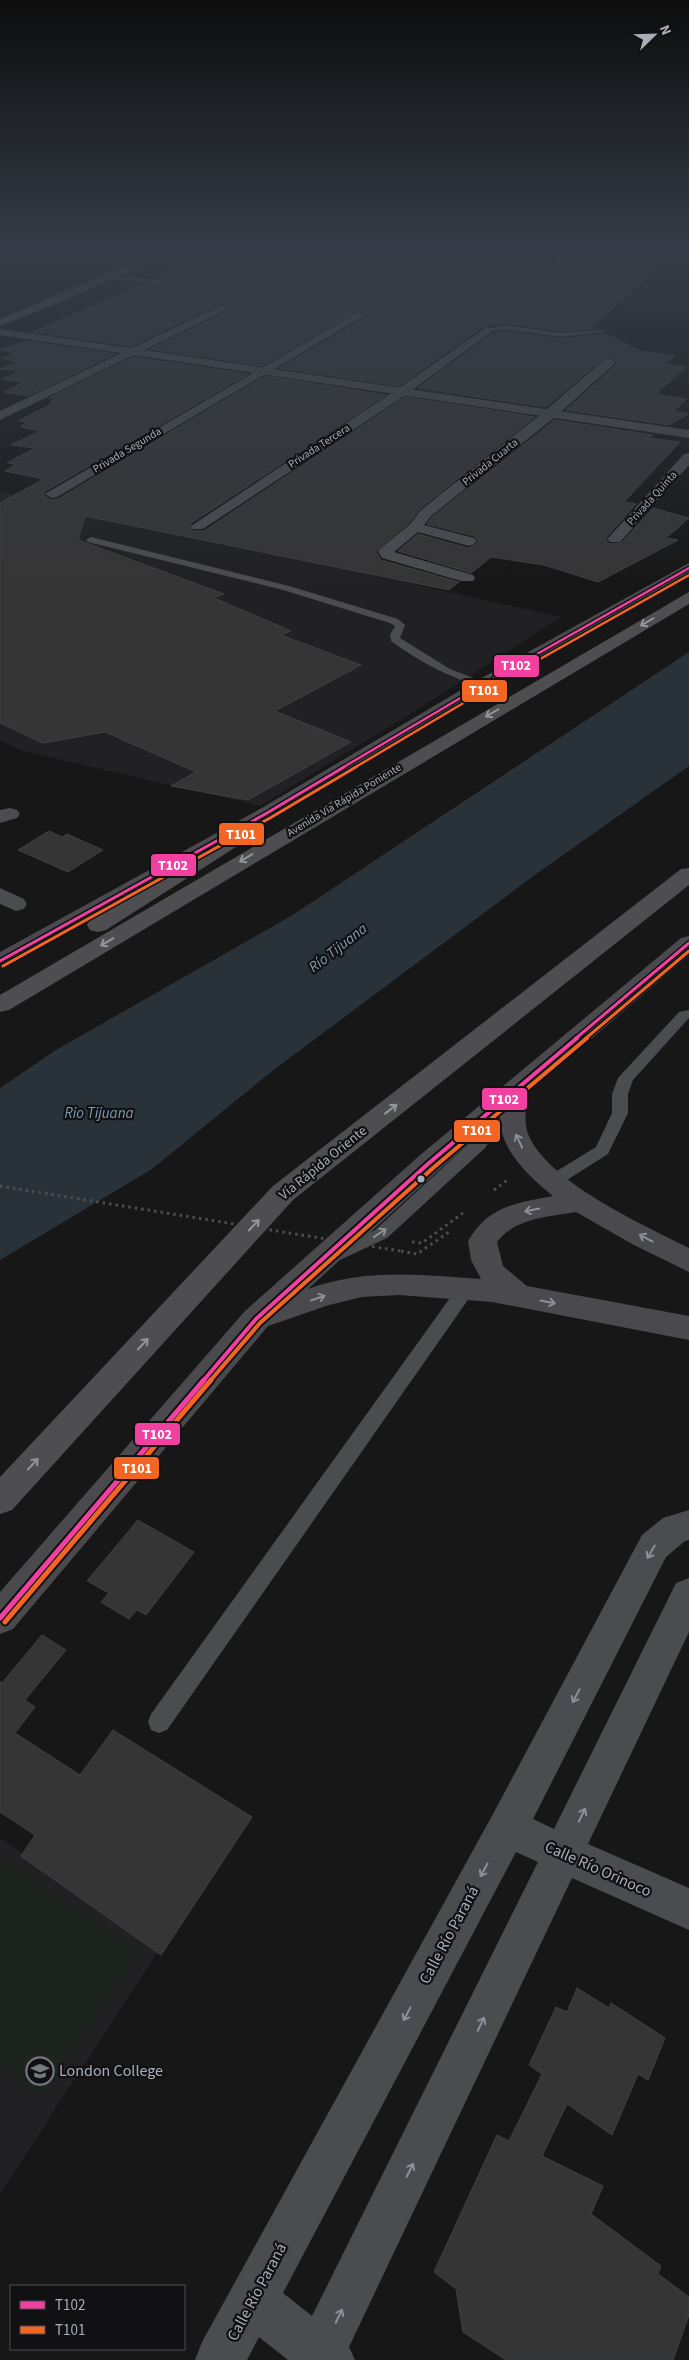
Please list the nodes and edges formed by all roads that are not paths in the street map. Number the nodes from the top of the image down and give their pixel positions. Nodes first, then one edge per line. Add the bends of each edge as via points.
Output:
1 (115, 360) edge
2 (183, 360) edge
3 (279, 360) edge
4 (445, 360) edge
5 (609, 362) dead end
6 (258, 372) junction
7 (400, 393) junction
8 (550, 414) junction
9 (0, 416) edge
10 (689, 434) edge
11 (689, 457) edge
12 (52, 494) dead end
13 (198, 526) dead end
14 (415, 527) junction
15 (615, 539) dead end
16 (91, 540) dead end
17 (469, 541) dead end
18 (689, 568) edge
19 (467, 578) dead end
20 (689, 598) edge
21 (484, 684) junction
22 (267, 813) junction
23 (689, 874) edge
24 (689, 943) edge
25 (0, 961) edge
26 (0, 1004) edge
27 (689, 1014) edge
28 (515, 1088) junction
29 (553, 1181) junction
30 (580, 1201) junction
31 (689, 1261) edge
32 (466, 1289) junction
33 (518, 1296) junction
34 (256, 1319) junction
35 (689, 1328) edge
36 (0, 1500) edge
37 (689, 1524) edge
38 (689, 1594) edge
39 (0, 1618) edge
40 (159, 1722) dead end
41 (506, 1828) junction
42 (564, 1853) junction
43 (689, 1909) edge
44 (253, 2300) junction
45 (322, 2358) edge
46 (220, 2360) edge

1 - 9 street
2 - 6 main road
3 - 6 street, Privada Segunda
4 - 7 street, Privada Tercera
5 - 8 street, Privada Cuarta
6 - 7 main road
6 - 12 street, Privada Segunda
7 - 8 main road
7 - 13 street, Privada Tercera
8 - 10 main road
8 - 14 street, Privada Cuarta via 426,513
11 - 15 street, Privada Quinta
14 - 17 street
14 - 19 street, Privada Cuarta via 386,551 387,555
16 - 21 lane via 286,588 394,621 400,625 395,639 419,656 446,671
18 - 21 main road
20 -> 26 highway, Avenida Vía Rápida Poniente
21 - 22 main road
22 - 25 main road
22 - 26 highway via 240,836 57,953 26,976
36 -> 23 highway, Vía Rápida Oriente via 283,1193
24 - 28 main road
27 - 29 lane via 684,1015 626,1078 620,1094 620,1113 602,1150
29 -> 28 main road via 521,1147 514,1130
28 - 34 main road
29 - 30 main road
31 -> 30 main road
30 -> 33 main road via 525,1211 496,1224 482,1241 483,1260 496,1278
32 - 33 main road
34 -> 32 main road via 362,1286 399,1284
32 - 40 lane
33 -> 35 main road
34 - 39 main road
37 -> 41 street, Calle Río Paraná via 674,1528 654,1546
42 -> 38 street
41 - 42 street, Calle Río Orinoco
41 -> 44 street, Calle Río Paraná
42 - 43 street, Calle Río Orinoco
45 -> 42 street
44 - 45 street
44 - 46 street, Calle Río Paraná

